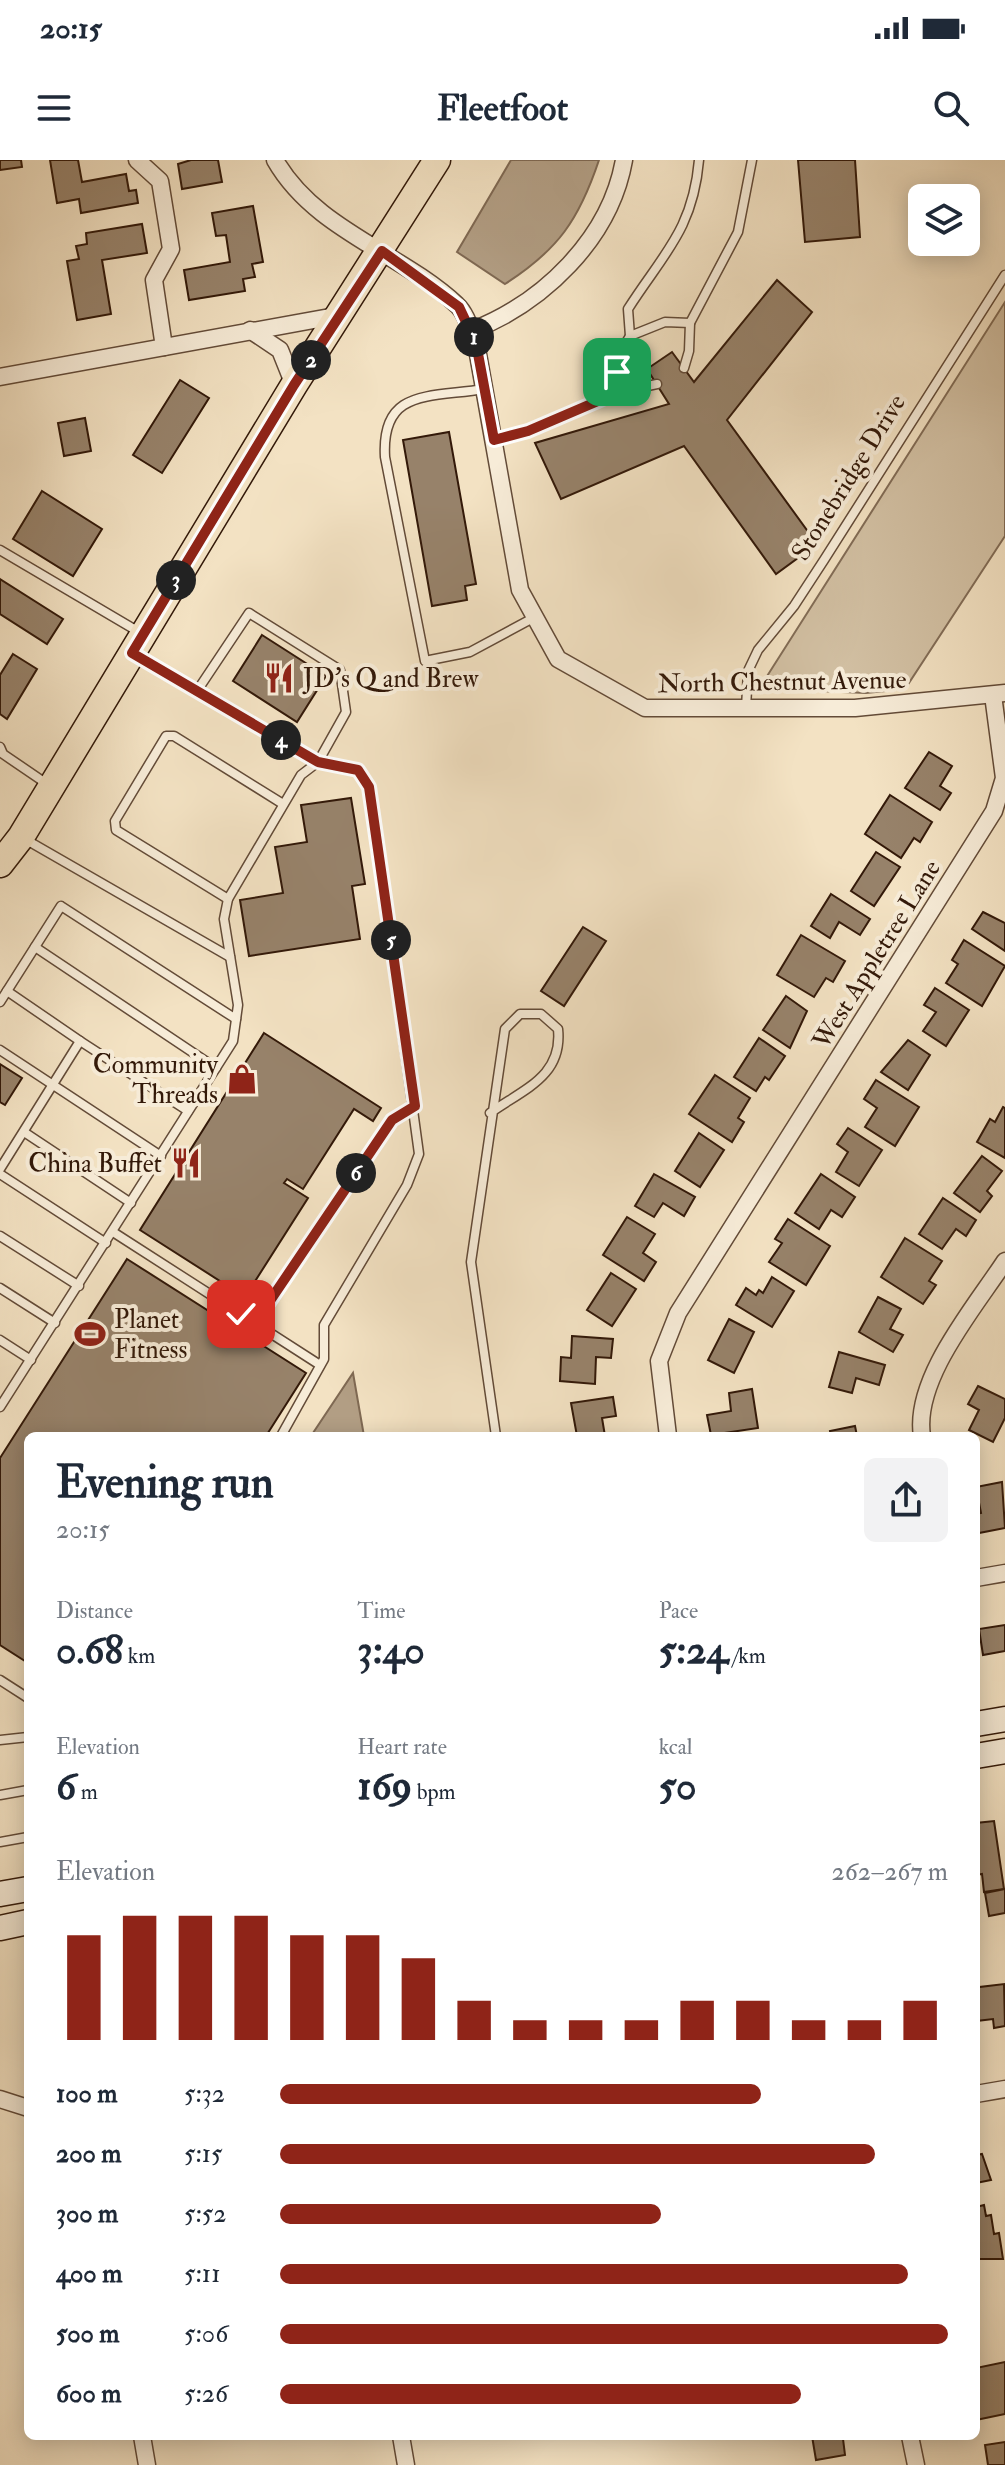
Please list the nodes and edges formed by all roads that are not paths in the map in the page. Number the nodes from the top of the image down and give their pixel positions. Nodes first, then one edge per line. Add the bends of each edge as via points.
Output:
1 (137, 160) edge
2 (275, 160) edge
3 (437, 160) edge
4 (624, 160) edge
5 (699, 160) edge
6 (752, 160) edge
7 (382, 251) junction
8 (1005, 275) edge
9 (341, 315) junction
10 (690, 323) junction
11 (250, 330) junction
12 (471, 331) junction
13 (630, 336) junction
14 (164, 347) junction
15 (684, 368) dead end
16 (0, 377) edge
17 (657, 384) dead end
18 (294, 385) junction
19 (485, 389) junction
20 (619, 392) junction
21 (494, 440) junction
22 (0, 550) edge
23 (535, 617) junction
24 (138, 644) junction
25 (197, 691) junction
26 (999, 694) edge
27 (746, 708) junction
28 (0, 747) edge
29 (318, 762) junction
30 (51, 787) junction
31 (283, 804) junction
32 (7, 853) edge
33 (228, 899) junction
34 (35, 947) junction
35 (230, 957) junction
36 (7, 991) junction
37 (0, 1002) edge
38 (236, 1019) junction
39 (80, 1041) junction
40 (0, 1050) edge
41 (216, 1068) junction
42 (54, 1085) junction
43 (415, 1106) junction
44 (188, 1111) junction
45 (490, 1113) junction
46 (24, 1132) junction
47 (161, 1156) junction
48 (0, 1171) edge
49 (131, 1203) junction
50 (113, 1232) junction
51 (0, 1236) edge
52 (106, 1243) junction
53 (1005, 1261) edge
54 (79, 1286) junction
55 (0, 1288) edge
56 (55, 1323) junction
57 (255, 1323) junction
58 (0, 1340) edge
59 (31, 1360) junction
60 (320, 1365) junction
61 (1, 1402) edge
62 (283, 1432) edge
63 (495, 1432) edge
64 (668, 1432) edge
65 (921, 1432) edge
66 (1005, 1573) edge
67 (980, 1577) edge
68 (0, 1680) edge
69 (24, 1695) edge
70 (1005, 1719) edge
71 (980, 1723) edge
72 (24, 1737) edge
73 (0, 1740) edge
74 (1005, 1751) edge
75 (980, 1755) edge
76 (24, 1791) edge
77 (0, 1795) edge
78 (24, 1838) edge
79 (0, 1842) edge
80 (24, 1890) edge
81 (0, 1894) edge
82 (24, 1923) edge
83 (0, 1928) edge
84 (1005, 2089) edge
85 (980, 2093) edge
86 (0, 2099) edge
87 (24, 2105) edge
88 (143, 2440) edge
89 (402, 2440) edge
90 (911, 2440) edge
91 (147, 2465) edge
92 (406, 2465) edge
93 (916, 2465) edge

1 - 14 street via 160,181 171,249 154,280
2 - 7 street, North Chestnut Avenue via 324,217
3 - 7 main road
4 - 12 street via 621,179 590,239 544,291 502,319
5 - 13 lane via 686,222 628,309
6 - 10 lane via 738,232
7 - 9 main road
7 - 12 street, North Chestnut Avenue via 459,307
8 - 27 lane, Stonebridge Drive via 824,560 758,650 748,671
9 - 11 street
9 - 18 main road
10 - 13 lane via 665,322
10 - 15 lane
11 - 14 street
11 - 18 street via 280,350
12 - 19 street, North Chestnut Avenue
13 - 20 lane via 619,354
14 - 16 street
17 - 20 lane
18 - 24 main road
19 - 21 street, North Chestnut Avenue
19 - 23 lane via 404,403 384,432 425,661 470,652
20 - 21 lane
21 - 23 street, North Chestnut Avenue via 520,590
22 - 24 lane
23 - 27 street, North Chestnut Avenue via 558,659 645,708
24 - 25 lane
24 - 30 main road
25 - 29 lane
25 - 29 lane via 249,613 340,670 346,712
26 - 27 street, North Chestnut Avenue via 855,708
26 - 64 street, West Appletree Lane via 1004,778 994,811 678,1313 659,1361
28 - 30 lane
29 - 31 lane via 301,775
29 - 43 lane via 358,770 369,787
30 - 32 main road
31 - 33 lane
31 - 33 lane via 174,736 166,736 115,821 116,830
32 - 35 lane
33 - 35 lane via 224,919
34 - 36 lane
34 - 38 lane via 61,906
34 - 41 lane
35 - 38 lane
36 - 37 lane
36 - 39 lane
38 - 41 lane via 233,1041
39 - 42 lane
39 - 44 lane
40 - 42 lane
41 - 44 lane
42 - 46 lane
42 - 47 lane
43 - 57 lane via 392,1120
43 - 60 lane via 419,1154 407,1185 324,1325
44 - 47 lane
45 - 45 lane via 550,1071 560,1049 558,1029 541,1014 520,1014 505,1029
45 - 63 lane via 471,1262
46 - 48 lane
46 - 49 lane
47 - 49 lane
48 - 52 lane
49 - 50 lane
50 - 52 lane
50 - 57 lane
51 - 54 lane
52 - 54 lane
53 - 65 street via 930,1378
54 - 56 lane
55 - 56 lane
56 - 59 lane
57 - 60 lane
58 - 59 lane
59 - 61 lane
60 - 62 lane
66 - 67 street
68 - 69 lane
70 - 71 main road
72 - 73 lane
74 - 75 main road
76 - 77 lane
78 - 79 lane
80 - 81 main road
82 - 83 main road
84 - 85 street
86 - 87 street
88 - 91 street
89 - 92 street
90 - 93 street

